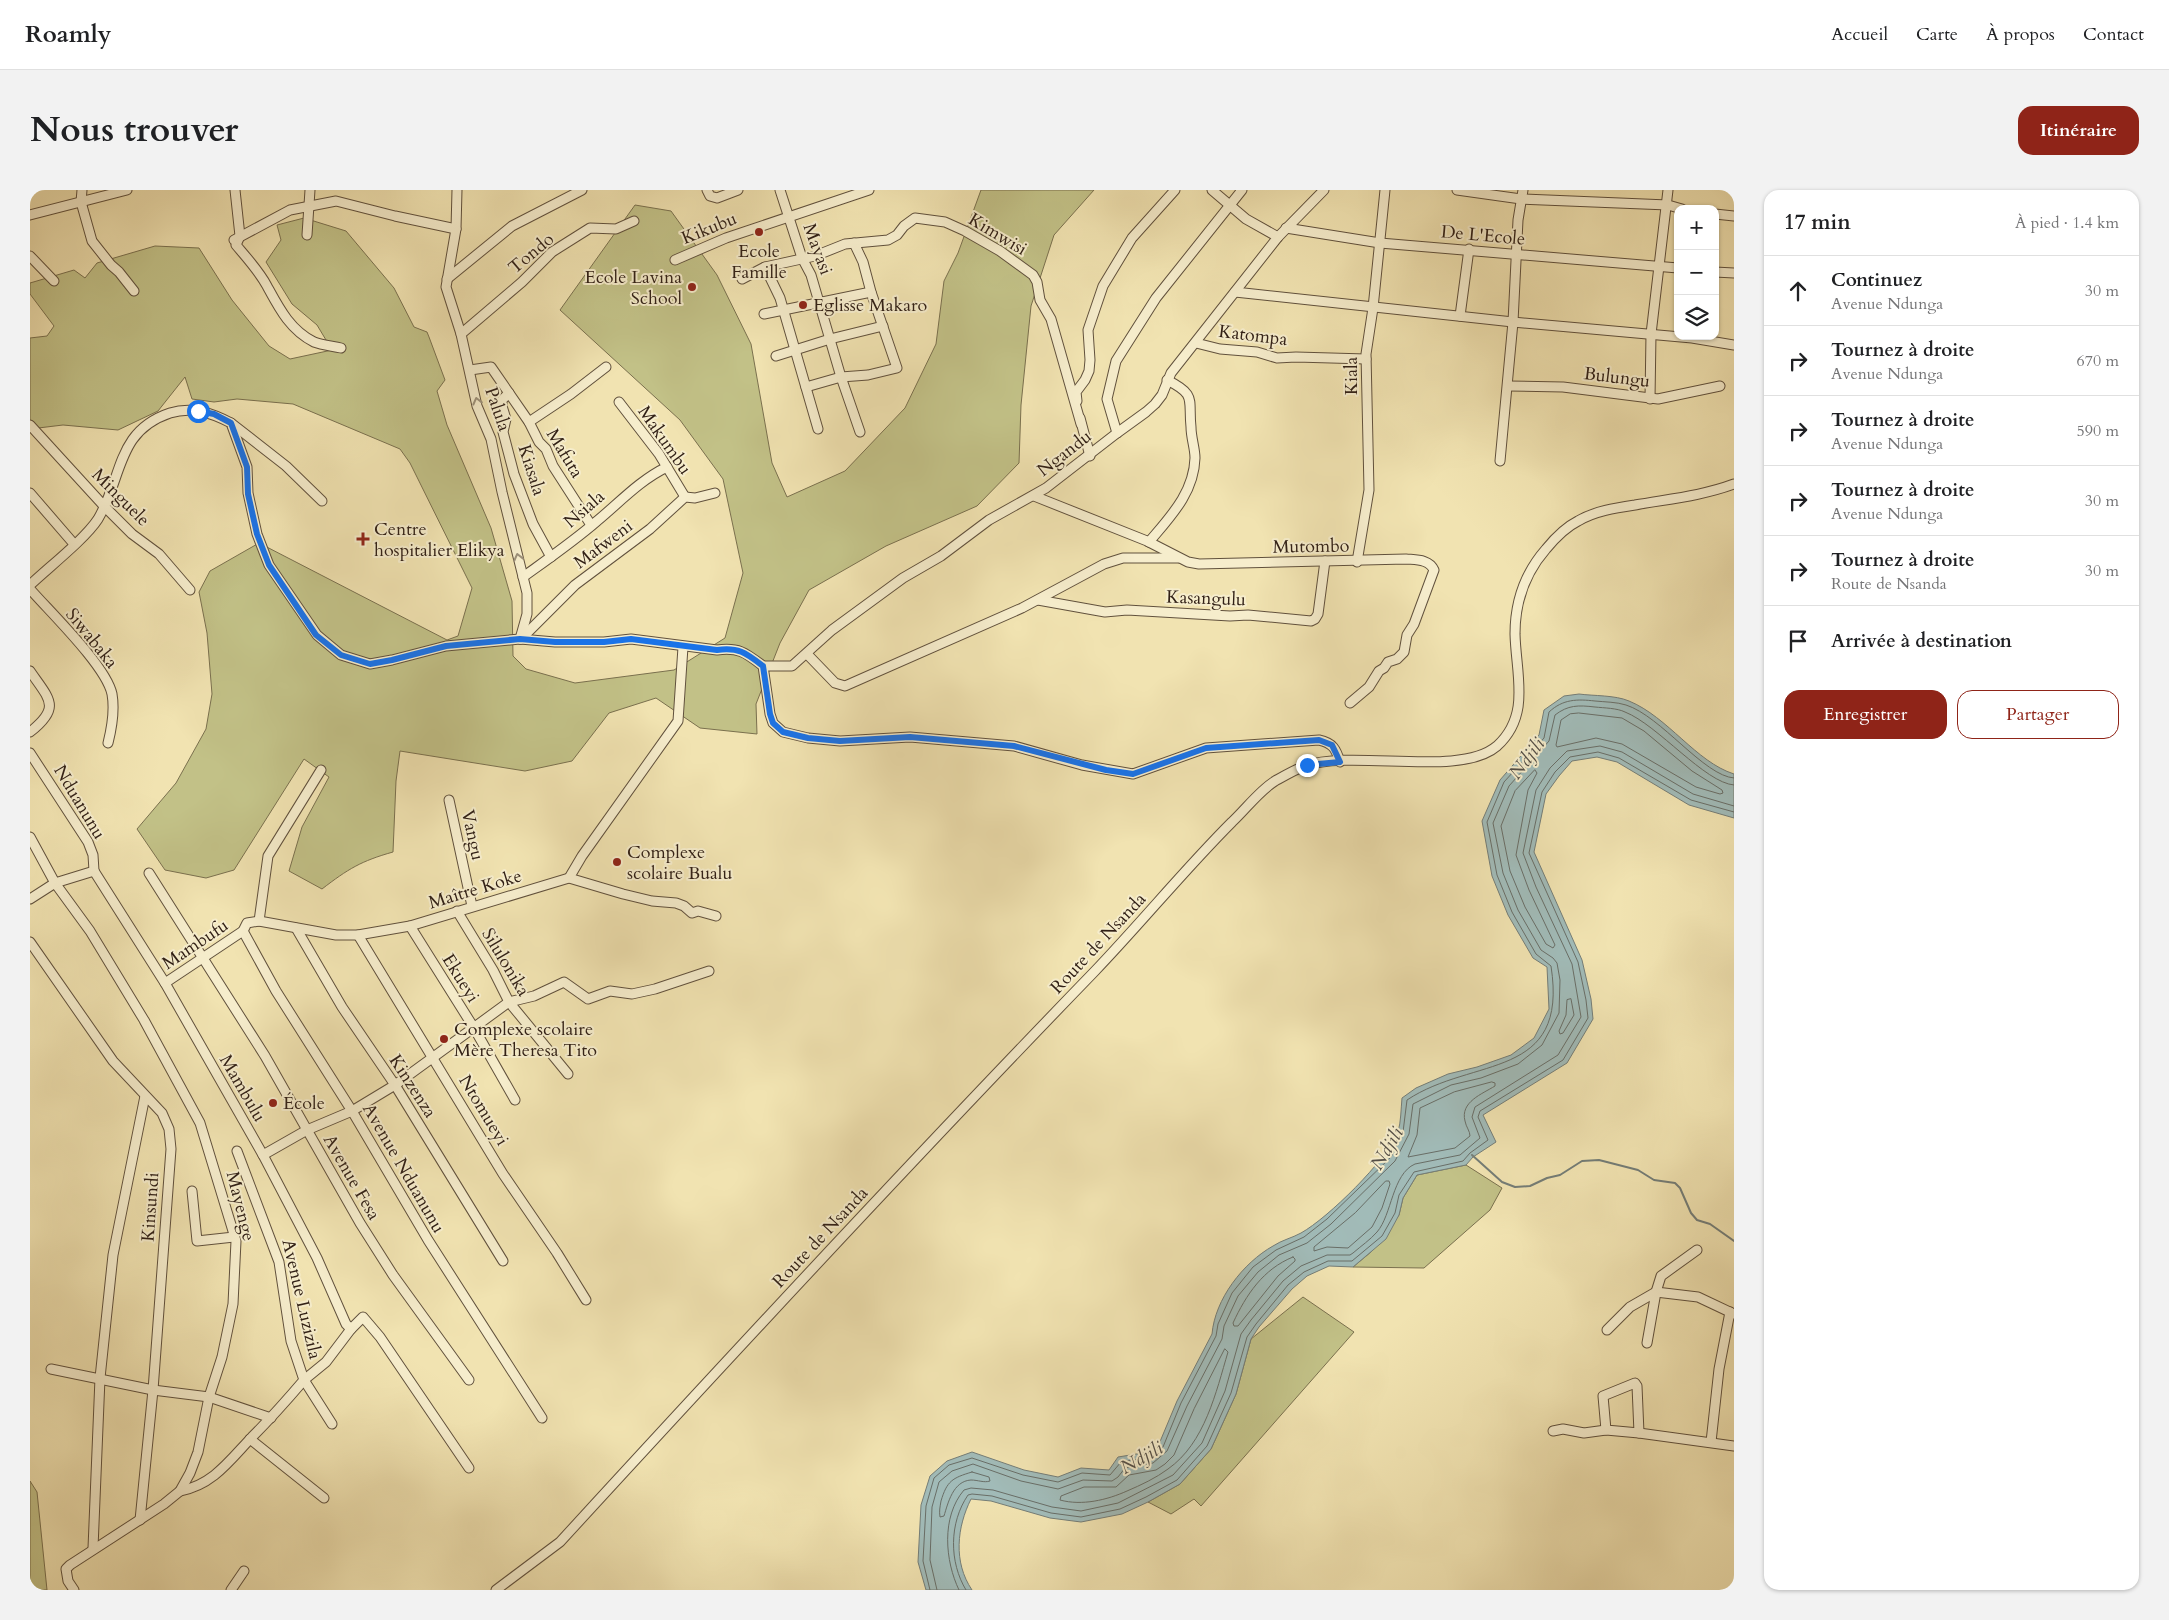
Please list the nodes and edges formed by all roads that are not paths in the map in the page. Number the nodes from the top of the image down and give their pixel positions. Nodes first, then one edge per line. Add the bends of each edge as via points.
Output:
1 (82, 190) edge
2 (123, 190) edge
3 (235, 190) edge
4 (310, 190) edge
5 (456, 190) edge
6 (582, 190) edge
7 (707, 190) edge
8 (738, 190) edge
9 (780, 190) edge
10 (869, 190) edge
11 (1175, 190) edge
12 (1212, 190) edge
13 (1242, 190) edge
14 (1324, 190) edge
15 (1385, 190) edge
16 (1457, 190) edge
17 (1461, 190) edge
18 (1668, 190) edge
19 (1522, 194) edge
20 (81, 202) junction
21 (1230, 205) junction
22 (308, 206) junction
23 (1668, 206) junction
24 (1674, 207) edge
25 (1719, 214) edge
26 (30, 215) edge
27 (789, 216) junction
28 (1734, 216) edge
29 (634, 220) dead end
30 (1286, 228) junction
31 (456, 229) junction
32 (307, 236) dead end
33 (1278, 236) junction
34 (237, 238) junction
35 (1380, 243) junction
36 (854, 244) junction
37 (1469, 249) junction
38 (1516, 253) junction
39 (30, 256) edge
40 (802, 258) junction
41 (675, 260) dead end
42 (1659, 266) junction
43 (765, 267) junction
44 (1674, 268) edge
45 (1719, 272) edge
46 (1734, 273) edge
47 (447, 279) junction
48 (742, 279) dead end
49 (54, 281) dead end
50 (134, 292) dead end
51 (871, 292) junction
52 (1235, 292) junction
53 (819, 303) junction
54 (1373, 308) junction
55 (783, 310) junction
56 (764, 314) dead end
57 (1460, 316) junction
58 (1513, 322) junction
59 (883, 326) junction
60 (461, 334) junction
61 (1651, 334) junction
62 (830, 339) junction
63 (1196, 343) junction
64 (1734, 345) edge
65 (341, 348) dead end
66 (795, 349) junction
67 (776, 356) dead end
68 (1366, 359) junction
69 (606, 367) dead end
70 (470, 370) junction
71 (841, 377) junction
72 (1167, 380) junction
73 (806, 386) junction
74 (1508, 386) junction
75 (1720, 386) dead end
76 (509, 393) junction
77 (1650, 399) junction
78 (618, 402) dead end
79 (529, 422) junction
80 (231, 423) junction
81 (1081, 424) junction
82 (30, 426) edge
83 (818, 429) dead end
84 (860, 432) dead end
85 (1116, 433) junction
86 (1090, 456) junction
87 (1500, 462) dead end
88 (667, 467) junction
89 (1734, 484) edge
90 (30, 493) edge
91 (715, 493) dead end
92 (1034, 496) junction
93 (684, 497) junction
94 (322, 501) dead end
95 (104, 506) junction
96 (591, 525) junction
97 (1149, 542) junction
98 (74, 544) junction
99 (551, 557) junction
100 (1178, 558) junction
101 (1325, 561) junction
102 (1358, 562) junction
103 (523, 577) junction
104 (30, 585) edge
105 (30, 589) edge
106 (190, 590) dead end
107 (1038, 600) junction
108 (520, 639) junction
109 (683, 647) junction
110 (807, 654) junction
111 (763, 666) junction
112 (30, 671) edge
113 (1350, 703) dead end
114 (30, 732) edge
115 (108, 743) dead end
116 (30, 753) edge
117 (1340, 762) junction
118 (321, 770) dead end
119 (449, 800) dead end
120 (30, 837) edge
121 (94, 871) junction
122 (149, 873) dead end
123 (569, 878) junction
124 (55, 883) junction
125 (30, 899) edge
126 (472, 906) junction
127 (457, 911) junction
128 (716, 916) dead end
129 (260, 921) junction
130 (410, 926) junction
131 (296, 928) junction
132 (243, 931) junction
133 (358, 936) junction
134 (30, 942) edge
135 (201, 958) junction
136 (710, 971) dead end
137 (164, 983) junction
138 (509, 1002) junction
139 (474, 1028) junction
140 (434, 1058) junction
141 (568, 1074) dead end
142 (394, 1085) junction
143 (145, 1096) junction
144 (515, 1100) dead end
145 (352, 1111) junction
146 (307, 1130) junction
147 (237, 1151) dead end
148 (263, 1155) junction
149 (192, 1191) dead end
150 (234, 1237) junction
151 (1697, 1250) dead end
152 (503, 1261) dead end
153 (1656, 1292) junction
154 (586, 1300) dead end
155 (1732, 1313) edge
156 (351, 1329) junction
157 (1607, 1330) dead end
158 (1647, 1344) dead end
159 (51, 1369) dead end
160 (100, 1378) junction
161 (304, 1380) junction
162 (469, 1380) dead end
163 (153, 1390) junction
164 (209, 1397) junction
165 (271, 1418) junction
166 (542, 1418) dead end
167 (332, 1424) dead end
168 (1606, 1430) junction
169 (1553, 1431) dead end
170 (1639, 1433) junction
171 (250, 1439) junction
172 (1711, 1442) junction
173 (1734, 1446) edge
174 (469, 1468) dead end
175 (180, 1491) junction
176 (324, 1498) dead end
177 (140, 1520) junction
178 (93, 1548) junction
179 (244, 1571) dead end
180 (74, 1590) edge
181 (231, 1590) edge
182 (496, 1590) edge

1 - 20 street
2 - 20 street
3 - 34 street
4 - 22 street
5 - 31 street, Palula
6 - 47 street via 512,226
7 - 8 street via 710,196 717,198
9 - 27 street, Mayasi
10 - 27 street, Kikubu
11 - 81 street via 1132,238 1096,301 1087,337 1089,371 1076,392
12 - 21 street
13 - 21 street
14 - 30 street, Ngandu
15 - 35 street, Kiala
16 - 17 street
17 - 19 street
18 - 23 street
19 - 23 street
19 - 38 street
20 - 26 street
20 - 50 street via 92,241
21 - 33 street via 1246,219
21 - 85 street via 1156,298 1116,361 1107,399
22 - 31 street via 336,201
22 - 32 street
22 - 34 street via 290,210
23 - 24 street
23 - 42 street
25 - 28 street
27 - 40 street, Mayasi
27 - 41 street, Kikubu
29 - 60 street, Tondo via 616,229 590,228 552,252
30 - 33 street, Ngandu
30 - 35 street, De L'Ecole
31 - 47 street, Palula
33 - 52 street, Ngandu
34 - 65 street via 236,246 295,329 315,342
35 - 37 street, De L'Ecole
35 - 54 street, Kiala
36 - 40 street, Kimwisi
36 - 51 street
36 - 81 street, Kimwisi via 888,240 915,218 924,218 964,230 1033,275 1050,319
37 - 38 street, De L'Ecole
37 - 57 street
38 - 42 street, De L'Ecole
38 - 58 street
39 - 49 street
40 - 43 street, Kimwisi
40 - 53 street, Mayasi
42 - 44 street, De L'Ecole
42 - 61 street
43 - 48 street, Kimwisi
43 - 55 street
45 - 46 street
47 - 60 street, Palula via 447,294
51 - 53 street
51 - 59 street
52 - 54 street
52 - 63 street, Ngandu
53 - 55 street
53 - 62 street, Mayasi
54 - 57 street
54 - 68 street, Kiala
55 - 56 street
55 - 66 street
57 - 58 street
58 - 61 street
58 - 74 street
59 - 62 street
59 - 71 street via 897,368
60 - 70 street, Palula
61 - 64 street
61 - 77 street
62 - 66 street
62 - 71 street, Mayasi
63 - 68 street, Katompa via 1277,358
63 - 72 street, Ngandu
66 - 67 street
66 - 73 street
68 - 102 street, Kiala via 1369,490
69 - 79 street
70 - 76 street, Mafuta via 491,367
103 -> 70 street, Palula via 491,439 477,406
71 - 73 street
71 - 84 street, Mayasi
72 - 85 street, Ngandu via 1155,404
72 - 97 street via 1181,388 1190,399 1194,474 1183,499
73 - 83 street
74 - 77 street, Bulungu via 1563,387
74 - 87 street
75 - 77 street, Bulungu via 1672,398
76 - 79 street, Mafuta
76 - 99 street, Kiasala via 502,400 506,419 503,432 514,474 533,524
78 - 88 street, Makumbu
79 - 96 street, Mafuta
80 - 94 street via 286,466
80 - 95 street via 214,414 188,410 156,418 132,439
80 - 108 street via 247,467 248,494 257,534 269,565 316,635 341,655 370,664 446,646
81 - 86 street
82 - 95 street, Minguele
85 - 86 street, Ngandu
86 - 92 street, Ngandu
88 - 93 street, Makumbu
88 - 96 street, Nsiala via 653,474
89 - 117 street, Route de Nsanda via 1709,493 1592,514 1572,523 1554,540 1526,577 1519,602 1515,632 1520,707 1513,726 1485,755 1463,761
90 - 98 street
91 - 93 street
92 - 97 street, Mutombo
92 - 110 street, Ngandu via 990,520 903,578 832,630
93 - 108 street, Mafweni via 650,529 575,585
95 - 98 street via 97,520
95 - 106 street, Minguele via 132,534 159,554
96 - 99 street, Nsiala
97 - 100 street, Mutombo
98 - 104 street
99 - 103 street, Nsiala
100 - 101 street, Mutombo via 1199,564
100 - 107 street via 1123,558 1104,564
101 - 102 street, Mutombo
101 - 107 street, Kasangulu via 1318,614 1311,620 1127,610 1105,612
102 - 113 street, Mutombo via 1406,559 1427,562 1434,570 1407,635 1404,652 1388,662 1369,687
103 - 108 street, Palula via 528,593 527,614
105 - 115 street, Siwabaka via 103,672 112,693 114,717
107 - 110 street via 845,686 835,683
108 - 109 street via 604,642 631,639
109 - 111 street via 741,650
109 - 123 street via 678,721
110 - 111 street, Ngandu via 792,666
111 - 117 street via 773,723 783,732 808,738 840,741 910,737 1014,746 1127,774 1206,748 1319,740 1332,745
112 - 114 street via 50,701 51,708 46,719
116 - 121 street, Nduanunu via 88,842
117 - 182 street, Route de Nsanda via 1307,765 1273,783 1204,850 1139,925 967,1103 560,1542
118 - 129 street via 268,856
119 - 126 street, Vangu
120 - 124 street, Mayenge
121 - 124 street
121 - 137 street, Mambulu
122 - 135 street
123 - 126 street, Maître Koke
123 - 128 street via 652,901 671,902 692,913 698,911
124 - 125 street
124 - 150 street, Mayenge via 90,931 144,1020 200,1123
126 - 127 street, Maître Koke
127 - 130 street, Maître Koke
127 - 138 street, Silulonika
129 - 131 street, Maître Koke
129 - 132 street via 247,924
130 - 133 street, Maître Koke
130 - 139 street, Ekueyi
131 - 133 street, Maître Koke
131 - 142 street, Kinzenza via 342,1007
132 - 135 street, Mambufu
132 - 145 street, Avenue Nduanunu via 276,991
133 - 140 street, Ntomueyi
134 - 143 street, Kinsundi via 113,1061
135 - 137 street, Mambufu
135 - 146 street, Avenue Fesa via 265,1056
136 - 138 street via 655,990 632,994 610,991 588,999 564,982 534,996
137 - 148 street, Mambulu
138 - 139 street
138 - 141 street, Silulonika
139 - 140 street
139 - 144 street, Ekueyi
140 - 142 street
140 - 154 street, Ntomueyi via 503,1174
142 - 145 street
142 - 152 street, Kinzenza
143 - 160 street via 113,1255
143 - 163 street, Kinsundi via 162,1113 169,1129 171,1149
145 - 146 street
145 - 166 street, Avenue Nduanunu via 428,1240
146 - 148 street
146 - 162 street, Avenue Fesa via 393,1275
147 - 161 street, Avenue Luzizila via 279,1262 291,1341
148 - 156 street, Mambulu
149 - 150 street via 197,1241
150 - 164 street, Mayenge via 233,1304 222,1357
151 - 153 street via 1662,1276
153 - 155 street via 1698,1297
153 - 157 street via 1630,1307
153 - 158 street
155 - 172 street via 1719,1369
156 - 161 street via 326,1362
156 - 174 street via 363,1317 375,1330
159 - 160 street
160 - 163 street
160 - 178 street
161 - 165 street, Avenue Luzizila
161 - 167 street
163 - 164 street
163 - 177 street, Kinsundi
164 - 165 street
164 - 175 street, Mayenge via 198,1452
165 - 171 street, Avenue Luzizila
168 - 169 street via 1584,1433 1563,1429
168 - 170 street
168 - 170 street via 1602,1396 1635,1383
170 - 172 street
171 - 175 street, Avenue Luzizila via 213,1477
171 - 176 street
172 - 173 street
175 - 177 street, Mayenge
177 - 178 street, Mayenge
178 - 180 street, Mayenge via 66,1569
179 - 181 street

